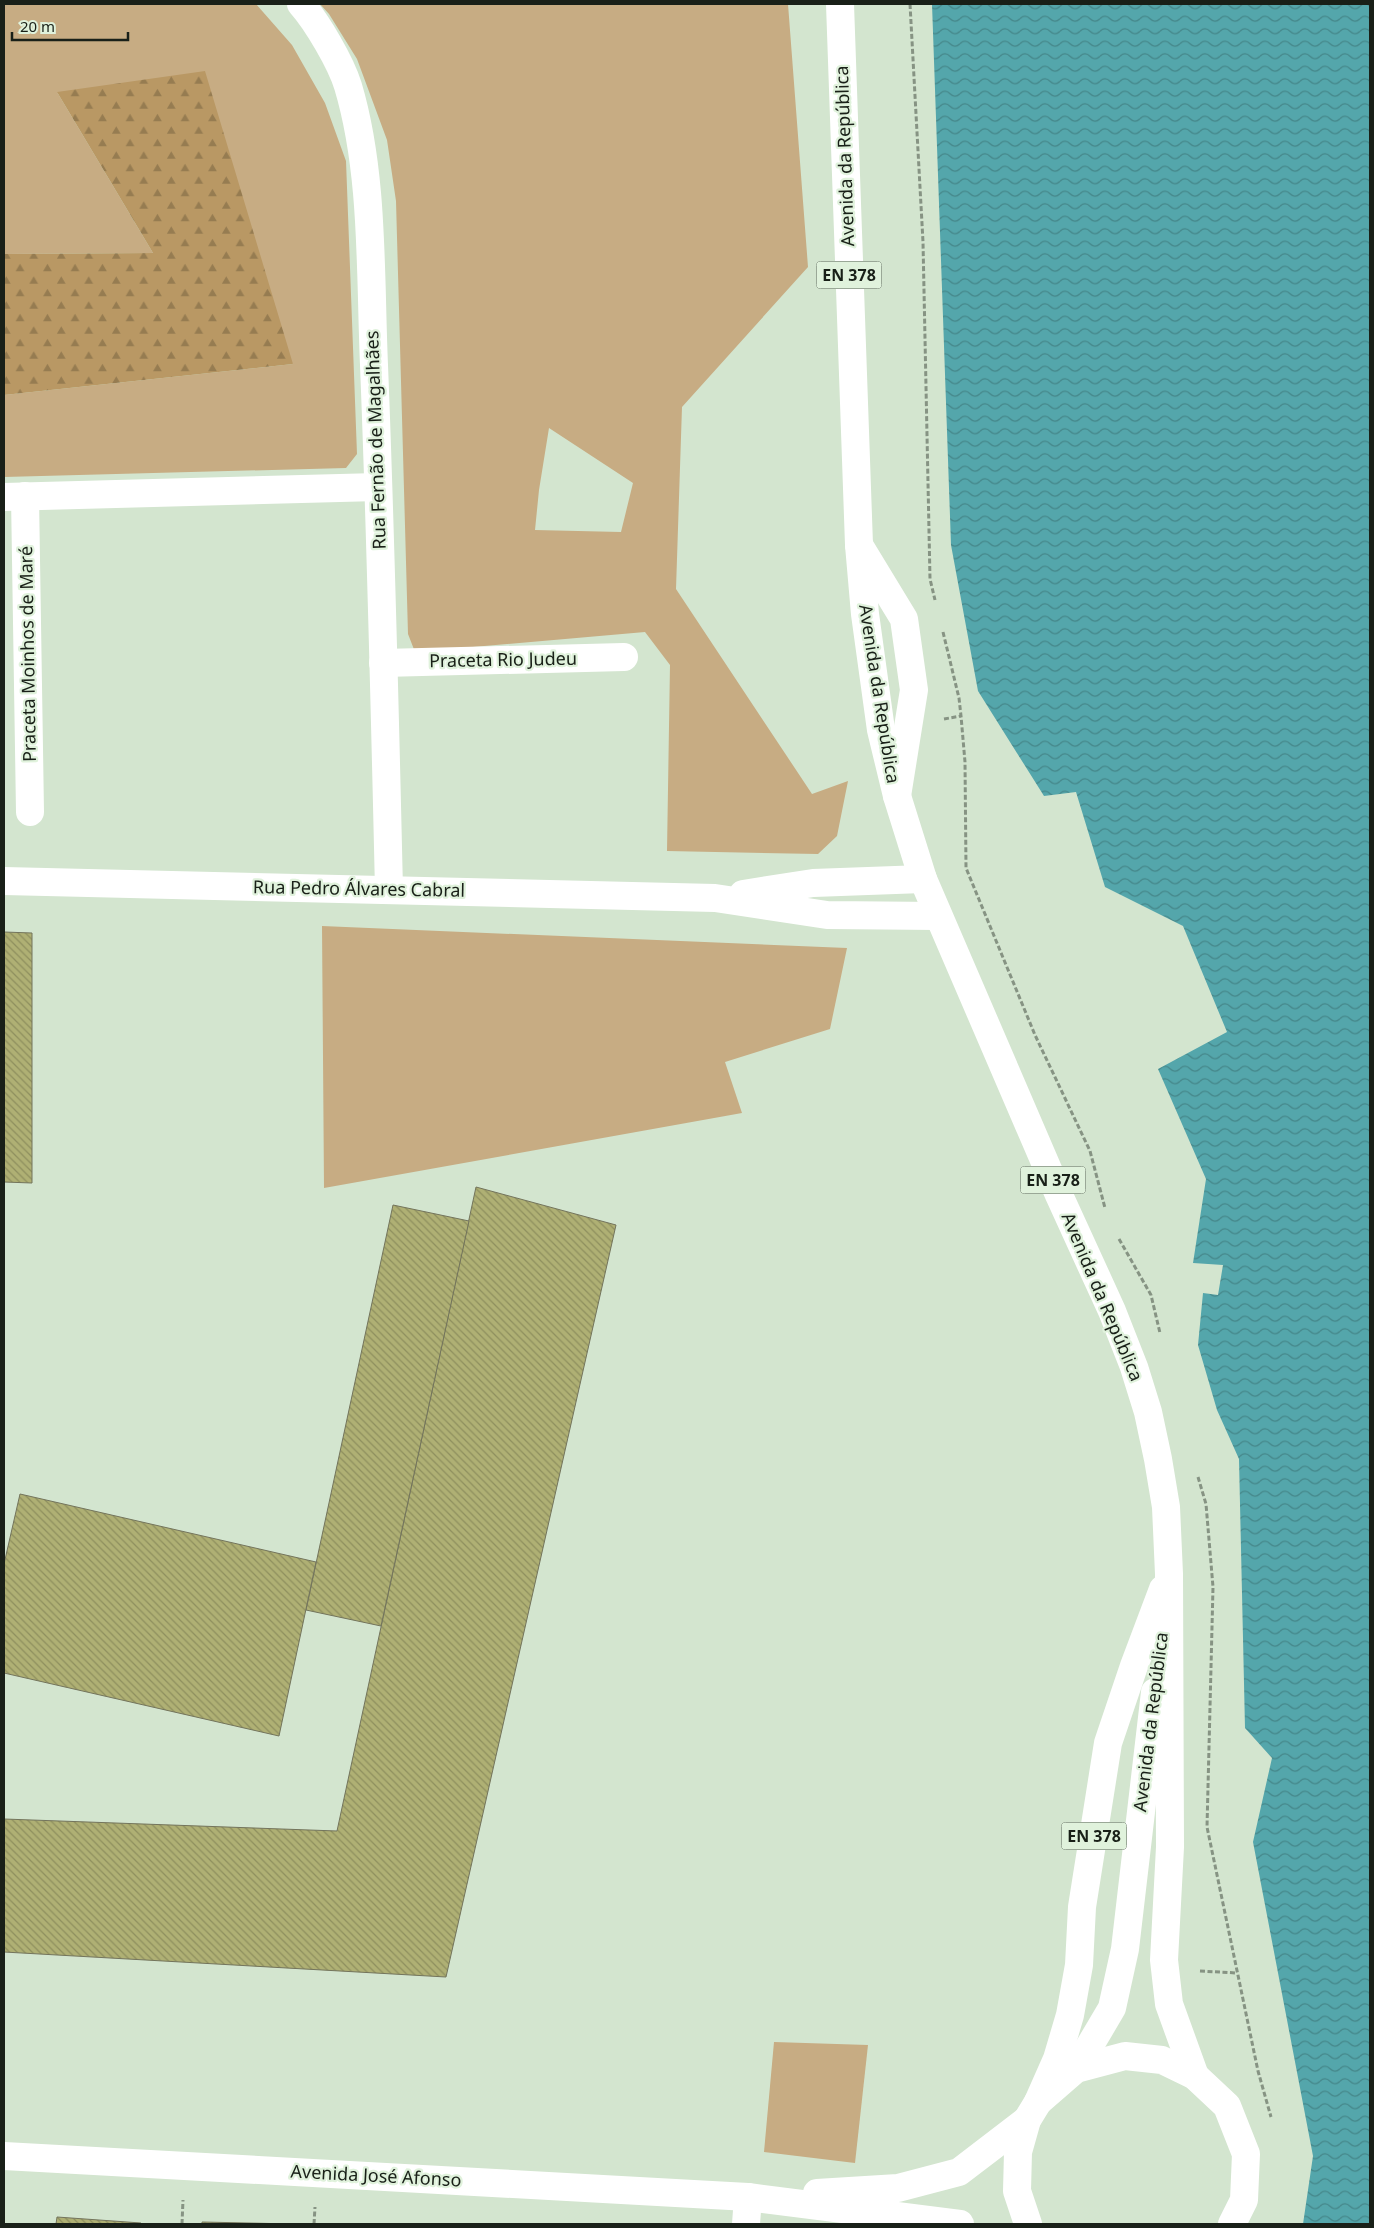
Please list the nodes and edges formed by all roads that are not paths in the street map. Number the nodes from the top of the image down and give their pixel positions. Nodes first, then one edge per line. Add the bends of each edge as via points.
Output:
1 (301, 4) edge
2 (840, 4) edge
3 (378, 487) junction
4 (14, 496) edge
5 (859, 545) junction
6 (624, 657) dead end
7 (383, 663) junction
8 (897, 796) junction
9 (30, 812) dead end
10 (923, 879) junction
11 (4, 881) edge
12 (389, 890) junction
13 (715, 898) junction
14 (938, 916) junction
15 (1169, 1574) junction
16 (1076, 2069) junction
17 (1195, 2076) junction
18 (1032, 2111) junction
19 (4, 2156) edge
20 (748, 2197) junction
21 (746, 2224) edge
22 (960, 2224) edge
23 (1028, 2224) edge
24 (1232, 2224) edge

1 - 3 street, Rua Fernão de Magalhães via 348,84 366,177
2 - 5 street, Avenida da República / EN 378
3 - 4 street
3 - 7 street, Rua Fernão de Magalhães
4 - 9 street, Praceta Moinhos de Maré
5 - 8 street, Avenida da República / EN 378 via 881,730
5 - 8 street via 904,618 914,690
6 - 7 street, Praceta Rio Judeu
7 - 12 street, Rua Fernão de Magalhães
8 - 10 street, Avenida da República / EN 378
10 - 13 street, Rua Pedro Álvares Cabral via 813,884
10 - 14 street, Avenida da República / EN 378
11 - 12 street, Rua Pedro Álvares Cabral
12 - 13 street, Rua Pedro Álvares Cabral
13 - 14 street, Rua Pedro Álvares Cabral via 827,915
14 - 15 street, Avenida da República / EN 378 via 1134,1367 1158,1459 1166,1507
15 - 16 street, Avenida da República / EN 378 via 1125,1949 1112,2008
15 - 17 street, Avenida da República / EN 378 via 1170,1846 1164,1960 1169,2004
15 - 18 street, EN 378 via 1108,1743 1082,1907 1079,1966 1070,2016 1057,2059
16 - 17 street, Avenida da República / EN 378 via 1125,2056 1162,2060
16 - 18 street, Avenida da República / EN 378
17 - 24 street, Avenida da República / EN 378 via 1227,2106 1246,2154 1244,2200
18 - 20 street, Avenida José Afonso via 959,2172 898,2188
18 - 23 street, EN 378 via 1018,2152 1016,2191
19 - 20 street, Avenida José Afonso
20 - 21 street
20 - 22 street, Avenida José Afonso

